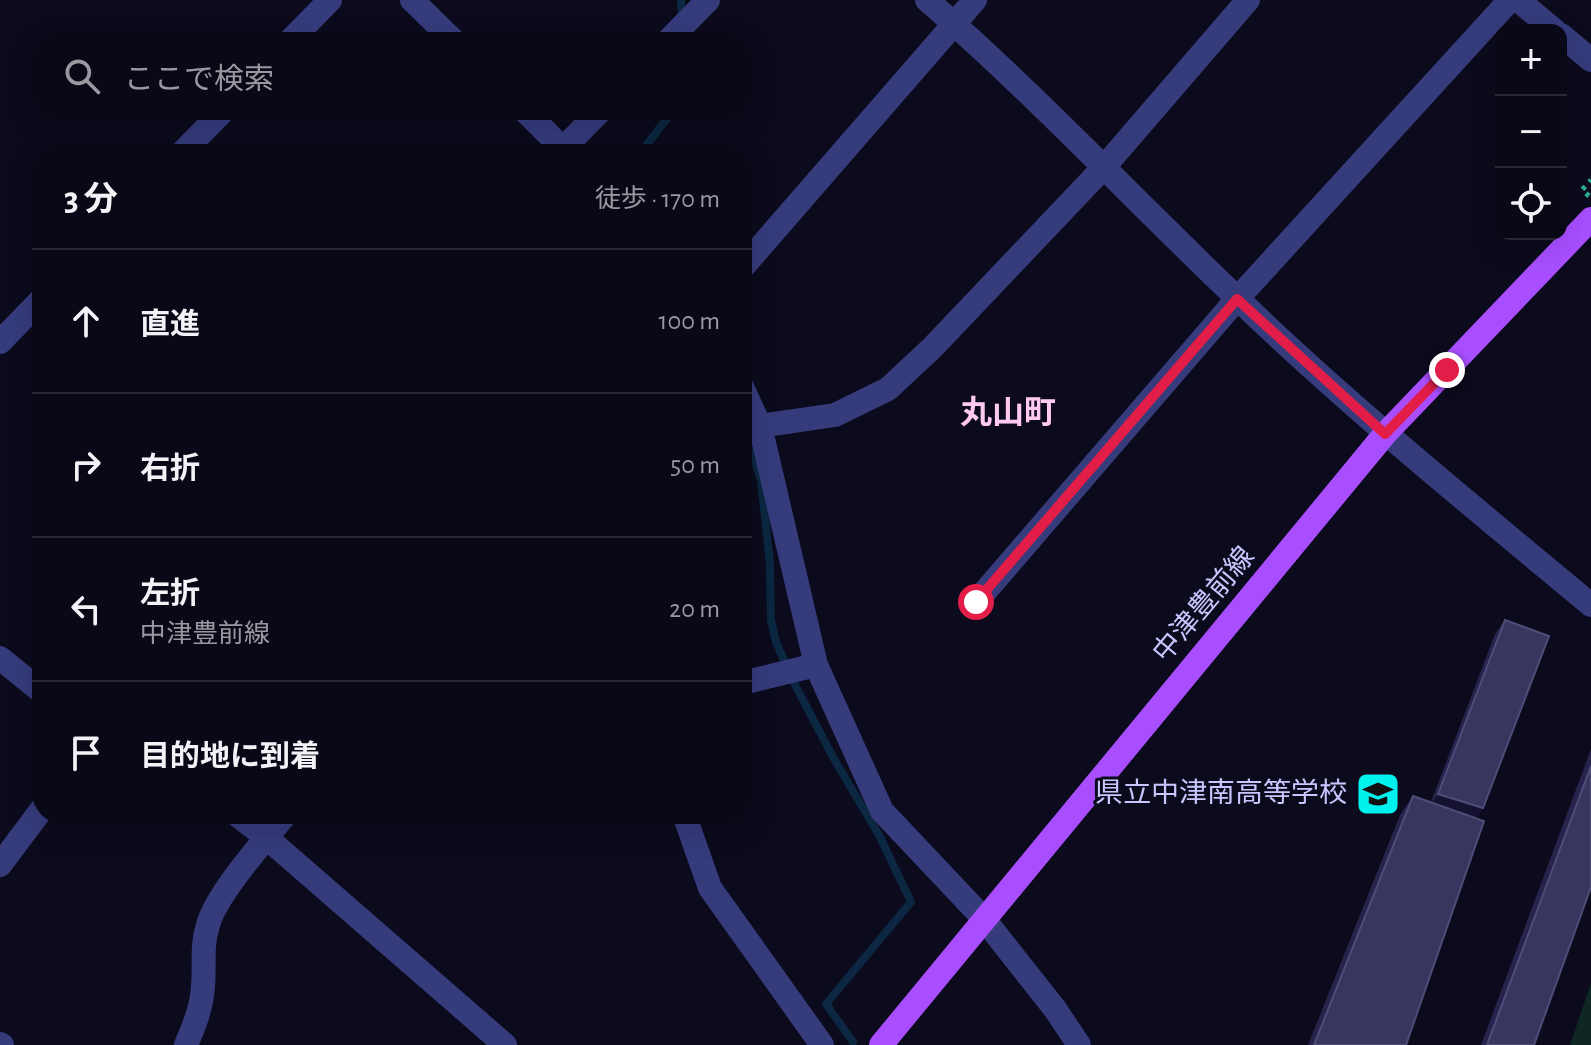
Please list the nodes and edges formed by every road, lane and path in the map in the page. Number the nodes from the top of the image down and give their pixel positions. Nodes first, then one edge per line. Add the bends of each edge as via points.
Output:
1 (330, 0) edge
2 (412, 0) edge
3 (708, 0) edge
4 (927, 0) edge
5 (975, 0) edge
6 (1248, 0) edge
7 (1510, 0) edge
8 (1518, 0) edge
9 (954, 24) junction
10 (1547, 24) edge
11 (299, 32) edge
12 (445, 32) edge
13 (677, 32) edge
14 (1567, 40) edge
15 (1591, 60) edge
16 (214, 120) edge
17 (533, 120) edge
18 (592, 120) edge
19 (191, 144) edge
20 (556, 144) edge
21 (570, 144) edge
22 (1105, 166) junction
23 (1591, 180) edge
24 (1591, 198) edge
25 (1591, 219) edge
26 (752, 256) edge
27 (1237, 299) junction
28 (32, 309) edge
29 (0, 342) edge
30 (752, 409) edge
31 (760, 426) junction
32 (1385, 434) junction
33 (976, 602) dead end
34 (1591, 605) edge
35 (0, 658) edge
36 (816, 665) junction
37 (32, 678) edge
38 (752, 681) edge
39 (32, 822) edge
40 (249, 824) edge
41 (278, 824) edge
42 (688, 824) edge
43 (267, 838) junction
44 (0, 865) edge
45 (984, 919) junction
46 (186, 1045) edge
47 (505, 1045) edge
48 (822, 1045) edge
49 (881, 1045) edge
50 (1079, 1045) edge

1 - 11 street
2 - 12 street
3 - 13 street
4 - 9 street
5 - 9 street
6 - 22 street
7 - 27 street
8 - 10 street
9 - 22 street
9 - 26 street
14 - 15 street
16 - 19 street
17 - 20 street
18 - 21 street
22 - 27 street
22 - 31 street via 888,389 835,415
23 - 24 path via 1582,190
25 - 32 main road, 中津豊前線
27 - 32 street
27 - 33 street
28 - 29 street
30 - 31 street
31 - 36 street
32 - 34 street
32 - 45 main road, 中津豊前線
35 - 37 street
36 - 38 street
36 - 45 street via 882,811
39 - 44 street
40 - 43 street
41 - 43 street
42 - 48 street via 710,888
43 - 46 street via 209,921 198,1013
43 - 47 street
45 - 49 main road, 中津豊前線
45 - 50 street

